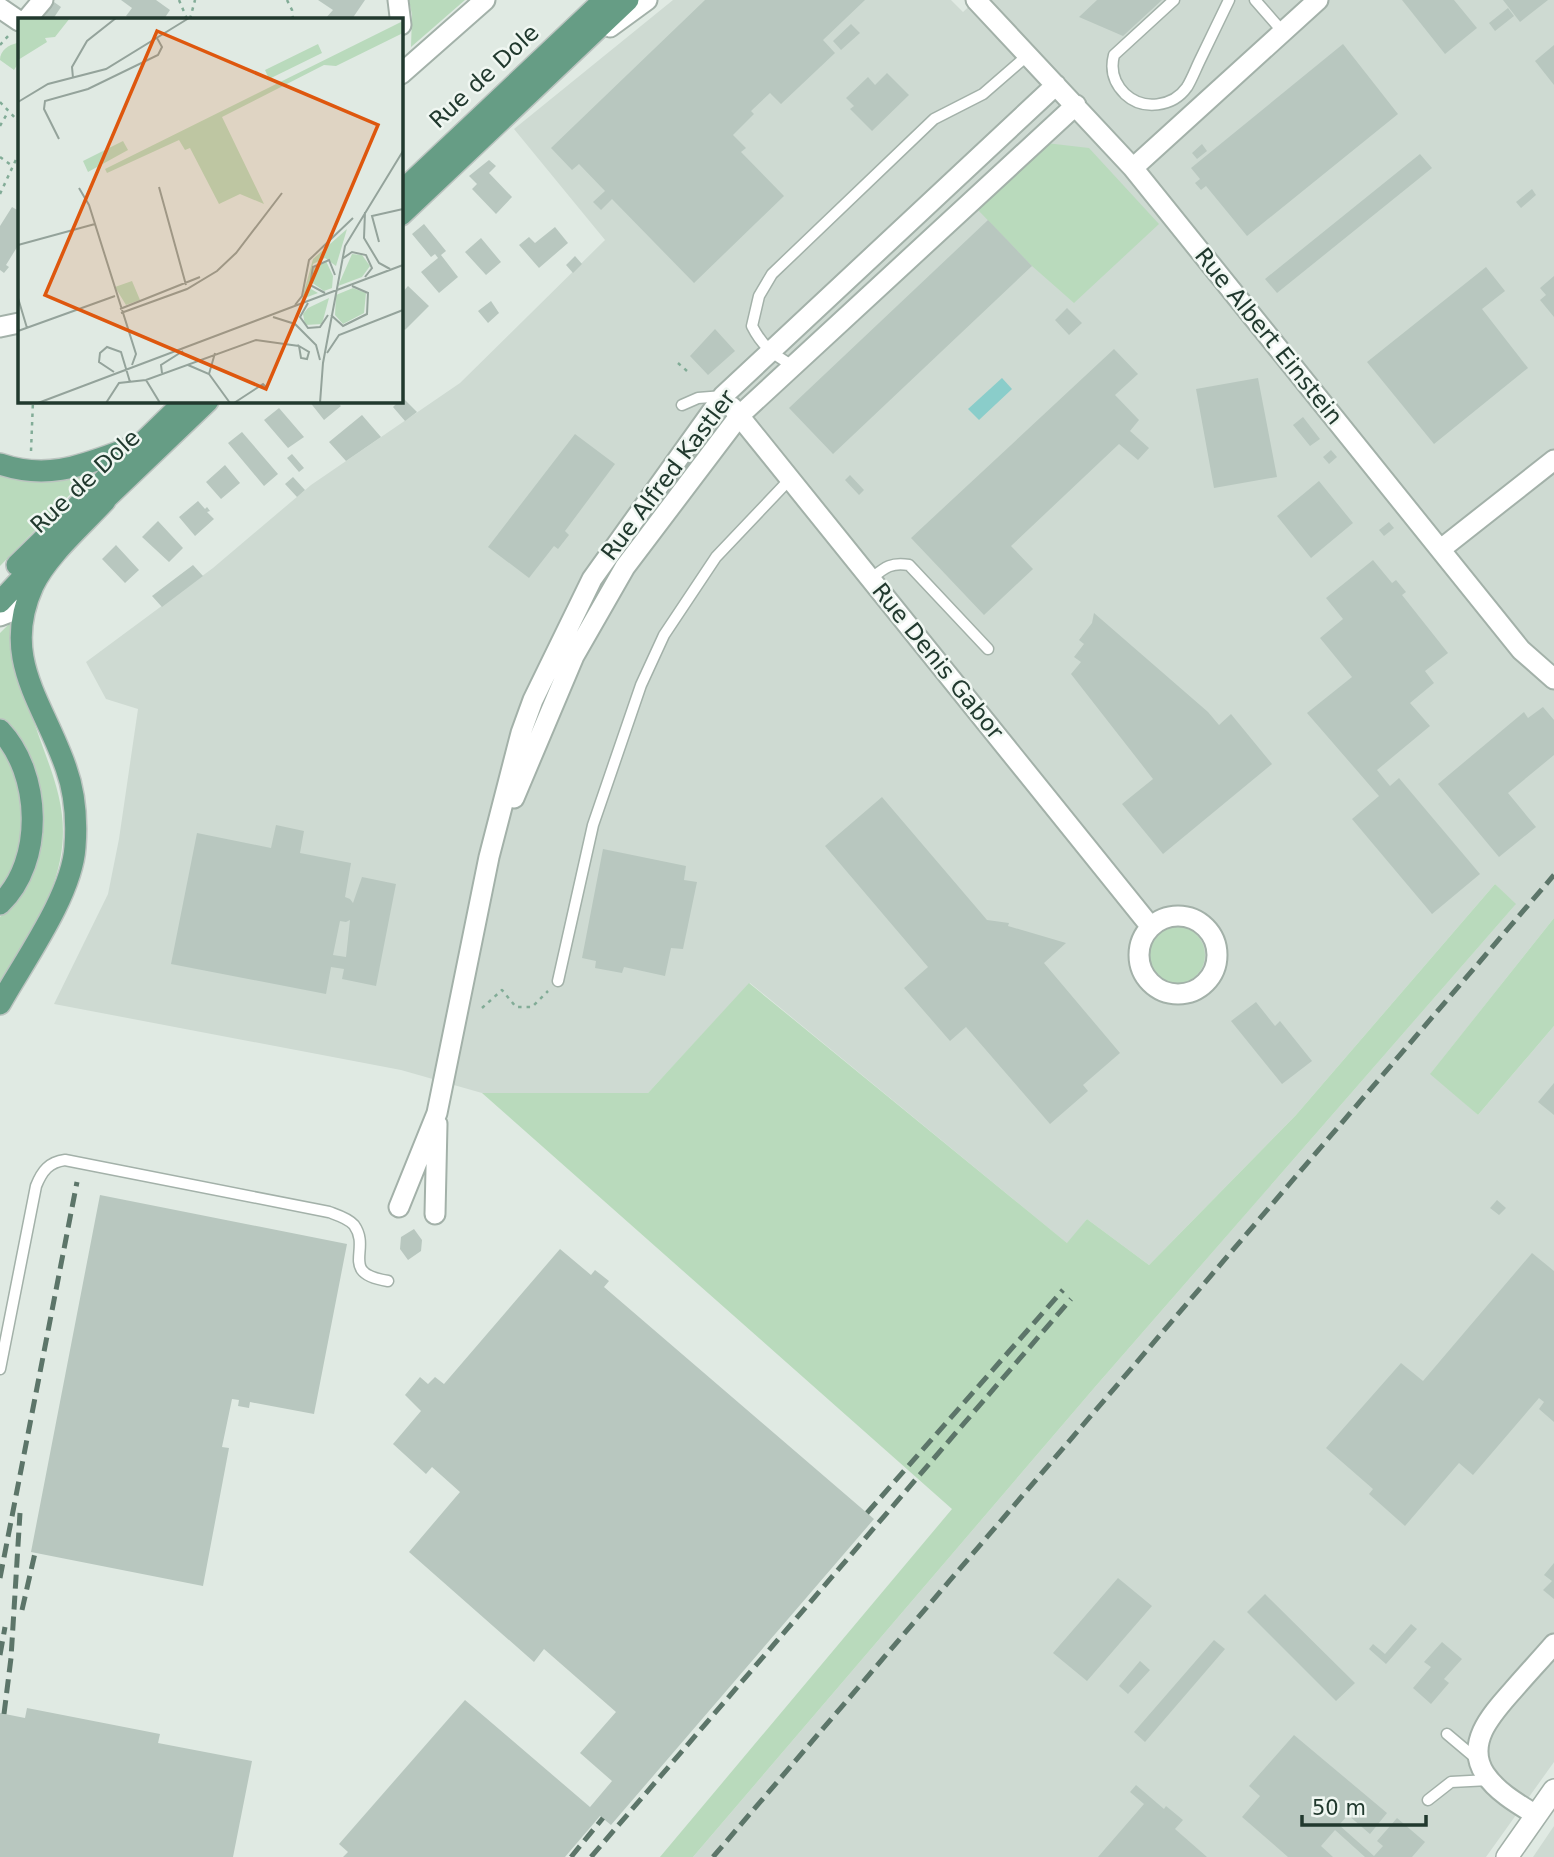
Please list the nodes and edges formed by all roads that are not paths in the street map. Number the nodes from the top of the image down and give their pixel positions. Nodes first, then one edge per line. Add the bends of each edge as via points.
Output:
1 (43, 0) edge
2 (398, 0) edge
3 (485, 0) edge
4 (628, 0) edge
5 (648, 0) edge
6 (976, 0) edge
7 (1174, 0) edge
8 (1229, 0) edge
9 (1255, 0) edge
10 (1318, 0) edge
11 (598, 4) edge
12 (0, 8) edge
13 (28, 18) edge
14 (400, 18) edge
15 (18, 20) edge
16 (1283, 32) junction
17 (1028, 55) junction
18 (566, 58) junction
19 (402, 73) edge
20 (1056, 85) junction
21 (1076, 105) junction
22 (1133, 168) junction
23 (402, 191) edge
24 (402, 214) edge
25 (18, 323) edge
26 (0, 327) edge
27 (771, 353) junction
28 (793, 366) junction
29 (723, 396) junction
30 (184, 402) edge
31 (207, 402) edge
32 (682, 405) dead end
33 (740, 415) junction
34 (140, 444) junction
35 (1554, 460) edge
36 (0, 464) edge
37 (791, 478) junction
38 (105, 500) junction
39 (1441, 549) junction
40 (872, 578) junction
41 (0, 581) edge
42 (0, 602) edge
43 (26, 606) junction
44 (0, 616) edge
45 (988, 649) dead end
46 (1554, 679) edge
47 (0, 730) edge
48 (489, 857) junction
49 (0, 904) edge
50 (1151, 927) junction
51 (558, 981) road end
52 (0, 1004) edge
53 (437, 1113) junction
54 (399, 1206) dead end
55 (435, 1214) dead end
56 (388, 1281) dead end
57 (0, 1369) edge
58 (1554, 1644) edge
59 (1447, 1734) dead end
60 (1479, 1761) junction
61 (1489, 1780) junction
62 (1554, 1790) edge
63 (1428, 1800) dead end
64 (1536, 1815) junction
65 (1507, 1857) edge

1 - 13 street
2 - 14 street
3 - 19 street
4 - 18 main road, Rue de Dole
5 - 18 street, Rue de Dole
6 - 17 street, Rue Albert Einstein
7 - 8 lane via 1114,55 1113,77 1140,104 1155,106 1186,89
9 - 16 lane
10 - 16 street
11 - 23 main road, Rue de Dole
12 - 15 street
16 - 22 street
17 - 20 street, Rue Albert Einstein
17 - 27 lane via 983,94 934,119 772,274 759,296 752,327
18 - 24 main road, Rue de Dole
20 - 21 street, Rue Albert Einstein
20 - 27 street, Rue Alfred Kastler
21 - 22 street, Rue Albert Einstein
21 - 28 street, Rue Alfred Kastler
22 - 39 street, Rue Albert Einstein
25 - 26 street
27 - 28 lane
27 - 29 street, Rue Alfred Kastler
28 - 33 street, Rue Alfred Kastler
29 - 32 lane
29 - 33 street, Rue Denis Gabor
29 - 48 street, Rue Alfred Kastler via 592,579 533,700
30 - 34 main road, Rue de Dole
31 - 38 main road, Rue de Dole
33 - 37 street, Rue Denis Gabor
33 - 48 street, Rue Alfred Kastler via 625,568 574,656
34 - 36 main road via 50,472
34 - 41 main road, Rue de Dole
35 - 39 street
37 - 40 street, Rue Denis Gabor
37 - 51 lane via 716,557 664,635 641,685 593,825
38 - 42 main road, Rue de Dole
38 - 43 main road via 46,566
39 - 46 street, Rue Albert Einstein via 1521,650
40 - 45 lane via 887,566 909,565
40 - 50 street, Rue Denis Gabor
43 - 44 street
43 - 52 main road via 23,663 71,784 75,850 62,895
47 - 49 main road via 24,769 31,822 23,870
48 - 53 street, Rue Alfred Kastler
50 - 50 street via 1139,951 1144,976 1166,993 1192,992 1204,984 1212,974 1216,947 1203,926 1182,916
53 - 54 street, Rue Alfred Kastler
53 - 55 street, Rue Alfred Kastler
56 - 57 lane via 363,1273 354,1226 328,1212 56,1161 36,1186
58 - 60 street via 1489,1719 1480,1735
59 - 60 lane
60 - 61 street
61 - 63 lane via 1451,1782
61 - 64 street
62 - 64 street
64 - 65 street

